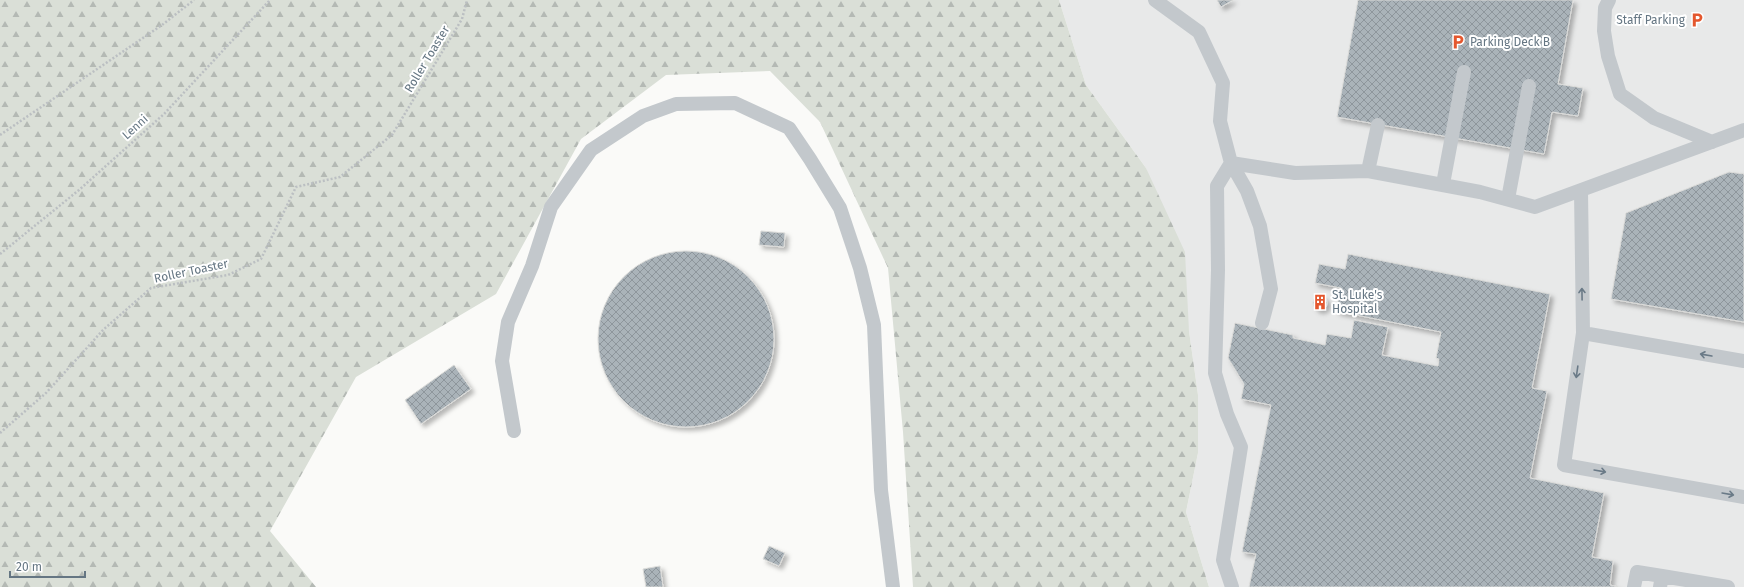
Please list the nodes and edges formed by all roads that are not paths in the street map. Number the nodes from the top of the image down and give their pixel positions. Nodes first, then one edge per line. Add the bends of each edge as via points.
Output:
1 (1155, 0) edge
2 (1609, 0) edge
3 (1464, 72) dead end
4 (1530, 86) dead end
5 (1378, 125) dead end
6 (1744, 130) edge
7 (1712, 142) junction
8 (1231, 163) junction
9 (1368, 171) junction
10 (1443, 184) junction
11 (1581, 191) junction
12 (1508, 199) junction
13 (1262, 323) dead end
14 (1583, 333) junction
15 (1744, 361) edge
16 (514, 431) dead end
17 (1744, 498) edge
18 (1661, 581) edge
19 (893, 587) edge
20 (1232, 587) edge
21 (1634, 587) edge
22 (1728, 587) edge

1 - 8 lane via 1199,32 1220,76 1223,83 1220,121
2 - 7 lane via 1605,8 1604,31 1608,56 1620,94 1654,118
3 - 10 lane
4 - 12 lane
5 - 9 lane
6 - 7 lane
7 - 11 lane
8 - 9 lane via 1296,173
8 - 13 lane via 1247,191 1260,226 1270,289
8 - 20 lane via 1217,186 1215,373 1227,414 1241,447 1224,560
9 - 10 lane
10 - 12 lane
11 - 12 lane via 1535,207
14 -> 11 lane
15 -> 14 lane
14 -> 17 lane via 1564,465
16 - 19 lane via 502,361 508,322 532,266 551,207 591,150 643,116 676,104 735,104 789,128 840,208 860,268 874,326 881,490
18 - 21 lane via 1637,572
18 - 22 lane

